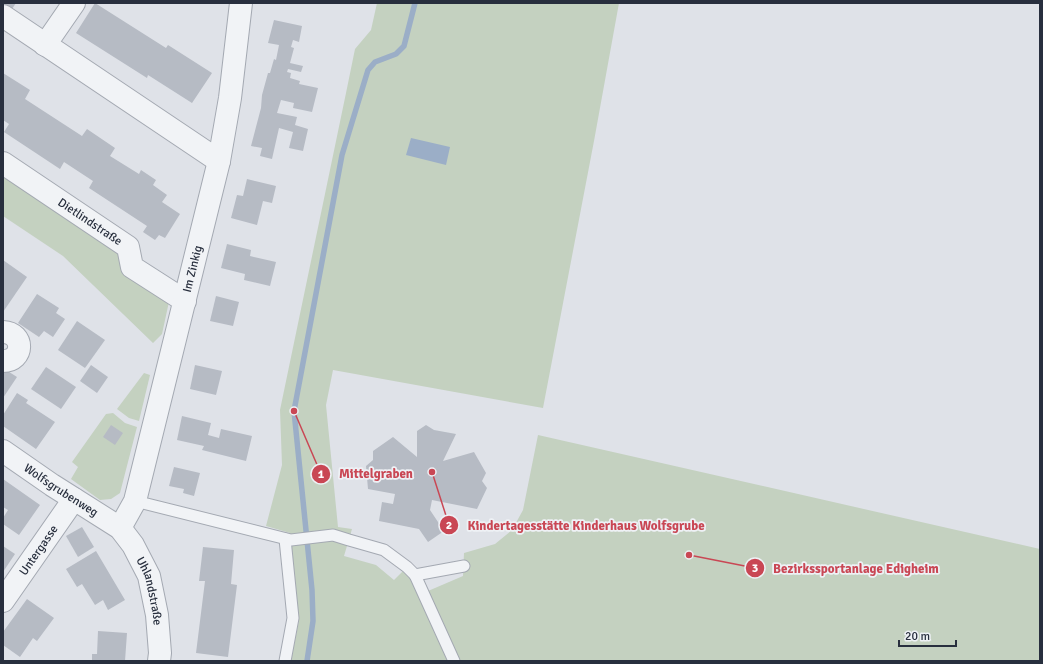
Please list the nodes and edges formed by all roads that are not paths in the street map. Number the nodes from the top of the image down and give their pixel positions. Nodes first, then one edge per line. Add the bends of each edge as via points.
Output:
1 (74, 3) edge
2 (241, 3) edge
3 (3, 16) edge
4 (45, 45) junction
5 (219, 161) junction
6 (3, 163) edge
7 (185, 301) junction
8 (3, 332) edge
9 (3, 361) edge
10 (3, 451) edge
11 (74, 499) junction
12 (135, 501) junction
13 (120, 528) junction
14 (288, 539) junction
15 (464, 566) dead end
16 (415, 575) junction
17 (3, 601) edge
18 (159, 661) edge
19 (285, 661) edge
20 (454, 661) edge

1 - 4 street
2 - 5 street, Im Zinkig via 230,98
3 - 4 street
4 - 5 street
5 - 7 street, Im Zinkig
6 - 7 street, Dietlindstraße via 128,247 132,267
7 - 12 street, Im Zinkig
8 - 9 street via 16,337 20,346 13,359
10 - 11 street, Wolfsgrubenweg
11 - 13 street, Wolfsgrubenweg
11 - 17 street, Untergasse
12 - 13 street, Im Zinkig
12 - 14 lane
13 - 18 street, Uhlandstraße via 134,545 149,576 157,615
14 - 16 lane via 333,535 384,550
14 - 19 lane via 293,618
15 - 16 lane
16 - 20 lane

